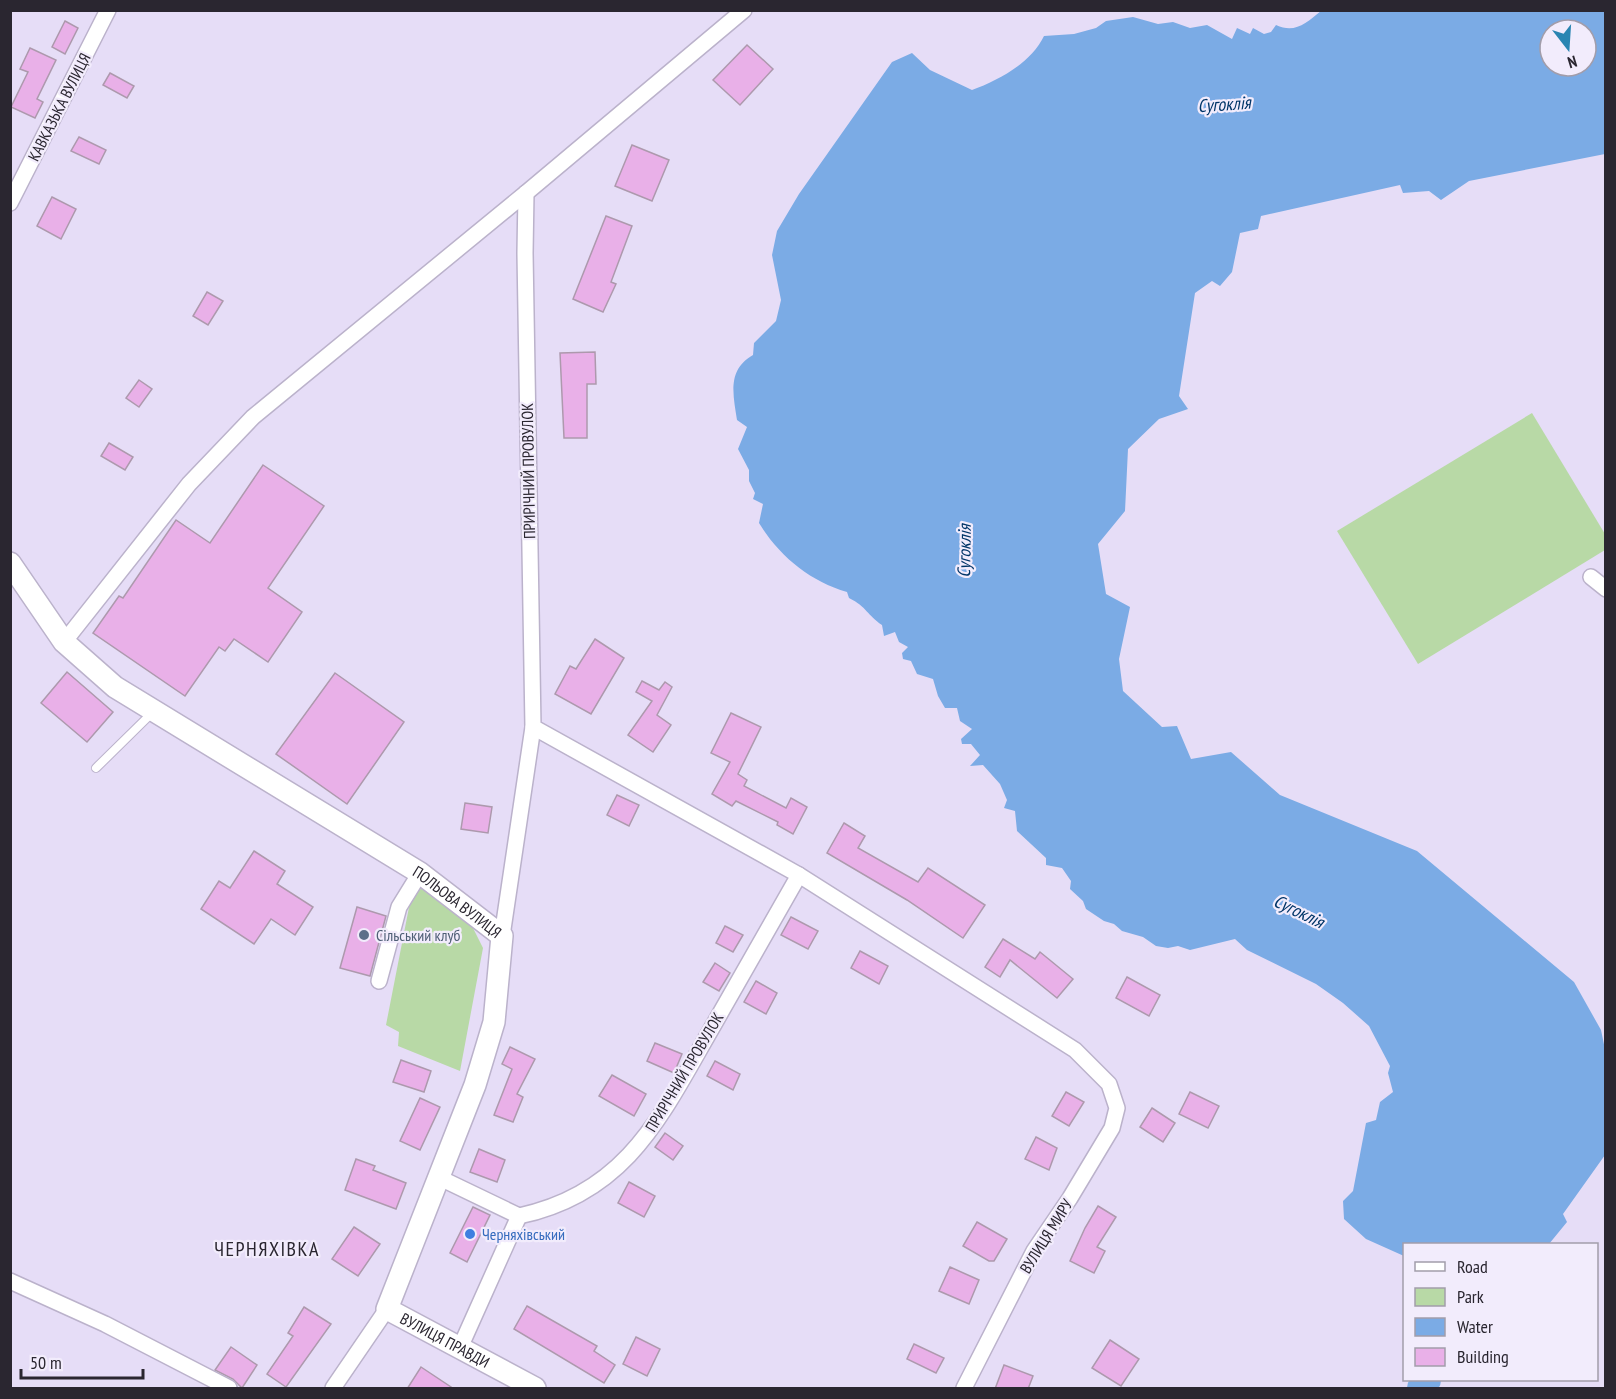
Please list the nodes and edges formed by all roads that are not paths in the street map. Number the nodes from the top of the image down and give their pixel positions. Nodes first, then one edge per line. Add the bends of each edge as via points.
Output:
1 (108, 10) edge
2 (744, 10) edge
3 (526, 194) junction
4 (10, 203) edge
5 (10, 563) edge
6 (1591, 577) dead end
7 (1605, 590) edge
8 (64, 642) junction
9 (154, 711) junction
10 (533, 727) junction
11 (96, 768) dead end
12 (420, 873) junction
13 (799, 875) junction
14 (502, 936) junction
15 (379, 981) dead end
16 (440, 1178) junction
17 (519, 1215) junction
18 (10, 1281) edge
19 (387, 1308) junction
20 (459, 1350) junction
21 (229, 1389) edge
22 (333, 1389) edge
23 (535, 1389) edge
24 (964, 1389) edge

1 - 4 street, КАВКАЗЬКА ВУЛИЦЯ
2 - 3 street
3 - 8 street via 253,417 189,484
3 - 10 street, ПРИРІЧНИЙ ПРОВУЛОК
5 - 8 street, ПОЛЬОВА ВУЛИЦЯ
6 - 7 street
8 - 9 street, ПОЛЬОВА ВУЛИЦЯ via 115,687
9 - 11 lane
9 - 12 street, ПОЛЬОВА ВУЛИЦЯ
10 - 13 street
10 - 14 street, ПРИРІЧНИЙ ПРОВУЛОК
12 - 14 street, ПОЛЬОВА ВУЛИЦЯ
12 - 15 street via 399,907
13 - 17 street, ПРИРІЧНИЙ ПРОВУЛОК via 655,1127 614,1171 572,1200
13 - 24 street, ВУЛИЦЯ МИРУ via 1075,1050 1109,1084 1117,1108 1112,1128 1034,1251
14 - 16 street, ПОЛЬОВА ВУЛИЦЯ via 494,1022
16 - 17 street
16 - 19 street, ПОЛЬОВА ВУЛИЦЯ
17 - 20 street
18 - 21 street via 105,1324
19 - 20 street, ВУЛИЦЯ ПРАВДИ
19 - 22 street, ПОЛЬОВА ВУЛИЦЯ
20 - 23 street, ВУЛИЦЯ ПРАВДИ

